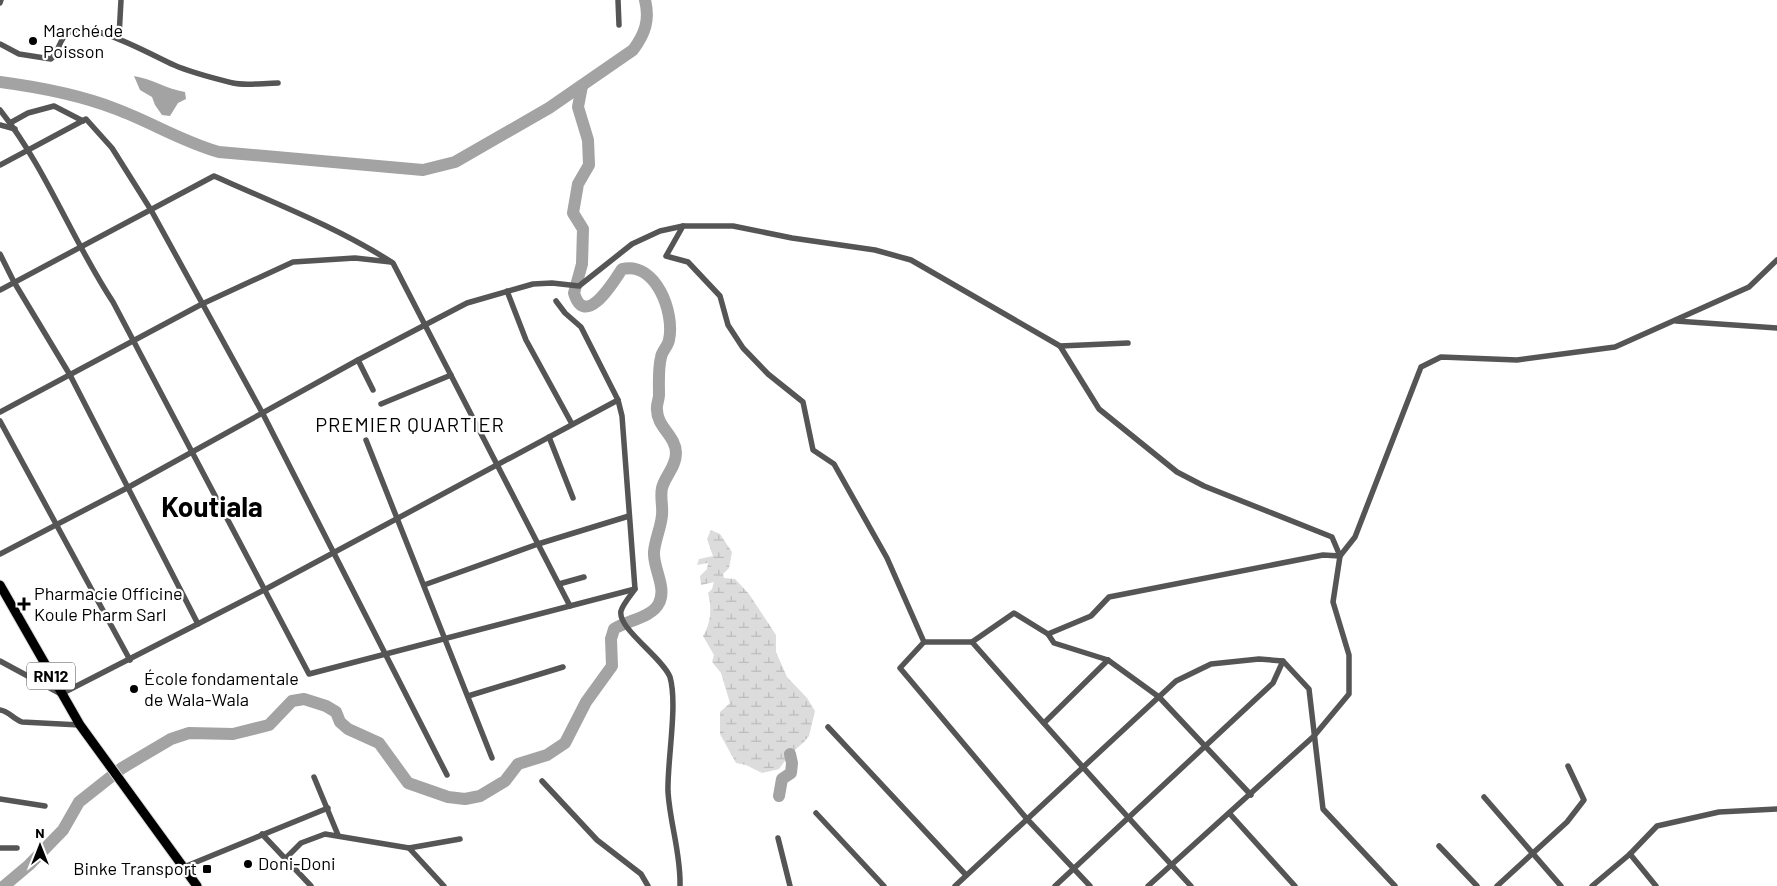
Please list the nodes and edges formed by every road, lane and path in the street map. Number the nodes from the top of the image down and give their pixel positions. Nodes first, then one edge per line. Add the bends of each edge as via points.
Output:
1 (121, 0) edge
2 (618, 0) edge
3 (619, 25) dead end
4 (118, 38) junction
5 (0, 44) edge
6 (278, 83) dead end
7 (0, 110) edge
8 (83, 121) junction
9 (10, 123) junction
10 (0, 125) edge
11 (16, 130) junction
12 (28, 150) junction
13 (0, 165) edge
14 (151, 210) junction
15 (683, 226) junction
16 (81, 248) junction
17 (0, 254) edge
18 (1777, 260) edge
19 (393, 262) junction
20 (14, 282) junction
21 (0, 290) edge
22 (507, 291) junction
23 (556, 301) dead end
24 (202, 304) junction
25 (1674, 321) junction
26 (425, 325) junction
27 (1777, 328) edge
28 (134, 342) junction
29 (1128, 343) dead end
30 (1060, 346) junction
31 (358, 360) junction
32 (451, 375) junction
33 (70, 376) junction
34 (373, 390) dead end
35 (618, 400) junction
36 (381, 404) dead end
37 (0, 412) edge
38 (263, 414) junction
39 (0, 421) edge
40 (572, 424) junction
41 (549, 437) junction
42 (366, 440) dead end
43 (191, 452) junction
44 (497, 465) junction
45 (127, 488) junction
46 (573, 498) dead end
47 (629, 516) junction
48 (397, 518) junction
49 (57, 525) junction
50 (538, 544) junction
51 (334, 552) junction
52 (0, 554) edge
53 (1340, 556) junction
54 (584, 577) dead end
55 (559, 584) junction
56 (0, 585) edge
57 (424, 586) junction
58 (635, 589) junction
59 (264, 590) junction
60 (570, 606) junction
61 (198, 624) junction
62 (1048, 634) junction
63 (444, 639) junction
64 (924, 642) junction
65 (972, 642) junction
66 (384, 654) junction
67 (130, 660) junction
68 (1108, 660) junction
69 (0, 661) edge
70 (1283, 661) junction
71 (563, 667) dead end
72 (61, 694) junction
73 (468, 696) junction
74 (1159, 697) junction
75 (0, 710) edge
76 (1044, 723) junction
77 (80, 725) junction
78 (828, 727) dead end
79 (1314, 736) junction
80 (1206, 746) junction
81 (492, 758) dead end
82 (1084, 766) junction
83 (1568, 766) dead end
84 (447, 775) dead end
85 (314, 777) dead end
86 (542, 781) dead end
87 (1251, 795) junction
88 (1484, 797) dead end
89 (0, 799) edge
90 (45, 806) dead end
91 (328, 808) junction
92 (1777, 809) edge
93 (816, 813) dead end
94 (1230, 814) junction
95 (1129, 818) junction
96 (1027, 819) junction
97 (262, 834) junction
98 (338, 835) junction
99 (460, 838) dead end
100 (778, 838) dead end
101 (1439, 846) dead end
102 (0, 848) edge
103 (18, 848) dead end
104 (409, 848) junction
105 (1531, 852) junction
106 (1630, 854) junction
107 (285, 859) junction
108 (1171, 864) junction
109 (184, 867) junction
110 (1074, 869) junction
111 (966, 875) junction
112 (197, 886) edge
113 (311, 886) edge
114 (444, 886) edge
115 (648, 886) edge
116 (680, 886) edge
117 (790, 886) edge
118 (884, 886) edge
119 (955, 886) edge
120 (1055, 886) edge
121 (1090, 886) edge
122 (1148, 886) edge
123 (1191, 886) edge
124 (1295, 886) edge
125 (1394, 886) edge
126 (1477, 886) edge
127 (1497, 886) edge
128 (1561, 886) edge
129 (1592, 886) edge
130 (1656, 886) edge

1 - 4 street
2 - 3 street
4 - 5 street via 71,31 51,59 19,54
4 - 6 street via 175,66 235,83
7 - 9 street
8 - 9 street via 54,106 28,113
8 - 12 street
8 - 14 street via 86,119 112,148
9 - 11 street
10 - 11 street
11 - 12 street
12 - 13 street
12 - 16 street
14 - 16 street
14 - 19 street via 214,176 324,225
14 - 24 street
15 - 22 street via 660,231 632,244 579,286 532,284
15 - 30 street via 733,226 876,250 911,260
15 - 64 street via 666,256 688,262 720,296 728,325 743,348 768,374 803,402 813,450 834,464 887,558
16 - 20 street
16 - 28 street
17 - 20 street
18 - 25 street via 1750,287
19 - 24 street via 354,258 293,262
19 - 26 street
20 - 21 street
20 - 33 street
22 - 26 street via 466,303
22 - 40 street via 526,340
23 - 35 street via 565,314 581,327
24 - 28 street
24 - 38 street
25 - 27 street
25 - 53 street via 1615,347 1517,360 1442,358 1421,366 1355,537
26 - 31 street
26 - 32 street
28 - 33 street
28 - 43 street
29 - 30 street
30 - 53 street via 1099,409 1177,472 1332,537
31 - 34 street
31 - 38 street
32 - 36 street
32 - 44 street
33 - 37 street
33 - 45 street
35 - 40 street
35 - 47 street
38 - 43 street
38 - 51 street
39 - 49 street
40 - 41 street
41 - 44 street
41 - 46 street
42 - 48 street
43 - 45 street
43 - 59 street
44 - 48 street
44 - 50 street
45 - 49 street
45 - 61 street
47 - 50 street
47 - 58 street
48 - 51 street
48 - 57 street
49 - 52 street
49 - 67 street
50 - 55 street
50 - 57 street
51 - 59 street
51 - 66 street
53 - 62 street via 1323,555 1109,597 1091,616
53 - 79 street via 1333,602 1349,655 1349,694
54 - 55 street
55 - 60 street
56 - 72 main road, RN12
57 - 63 street
58 - 60 street
58 - 116 street via 621,616 625,626 664,666 670,678 672,708 668,790 670,824 681,865
59 - 61 street
59 - 66 street via 309,674
60 - 63 street
61 - 67 street
62 - 65 street via 1014,613
62 - 68 street via 1054,643
63 - 66 street
63 - 73 street
64 - 65 street
64 - 96 street via 900,668
65 - 76 street
66 - 84 street
67 - 72 street
68 - 74 street
68 - 76 street
69 - 72 street
70 - 74 street via 1259,659 1211,664 1176,681
70 - 79 street via 1310,689
70 - 80 street via 1273,684
71 - 73 street
72 - 77 main road, RN12
73 - 81 street
74 - 80 street
74 - 82 street
75 - 77 street via 22,722
76 - 82 street
77 - 109 main road, RN12
78 - 111 street
79 - 87 street
79 - 125 street via 1323,809
80 - 87 street
80 - 95 street
82 - 95 street
82 - 96 street
83 - 105 street via 1584,800 1567,822
85 - 91 street
86 - 115 street via 597,840 640,874
87 - 94 street
88 - 105 street
89 - 90 street
91 - 97 street
91 - 98 street
92 - 106 street via 1719,812 1657,826
93 - 118 street
94 - 108 street
94 - 124 street
95 - 108 street
95 - 110 street
96 - 110 street
96 - 111 street
97 - 107 street
97 - 109 street
98 - 104 street
98 - 107 street via 325,834 301,843
99 - 104 street
100 - 117 street
101 - 126 street
102 - 103 street
104 - 114 street
105 - 127 street
105 - 128 street
106 - 129 street
106 - 130 street
107 - 113 street
108 - 122 street
108 - 123 street
109 - 112 main road, RN12
110 - 120 street
110 - 121 street
111 - 119 street

